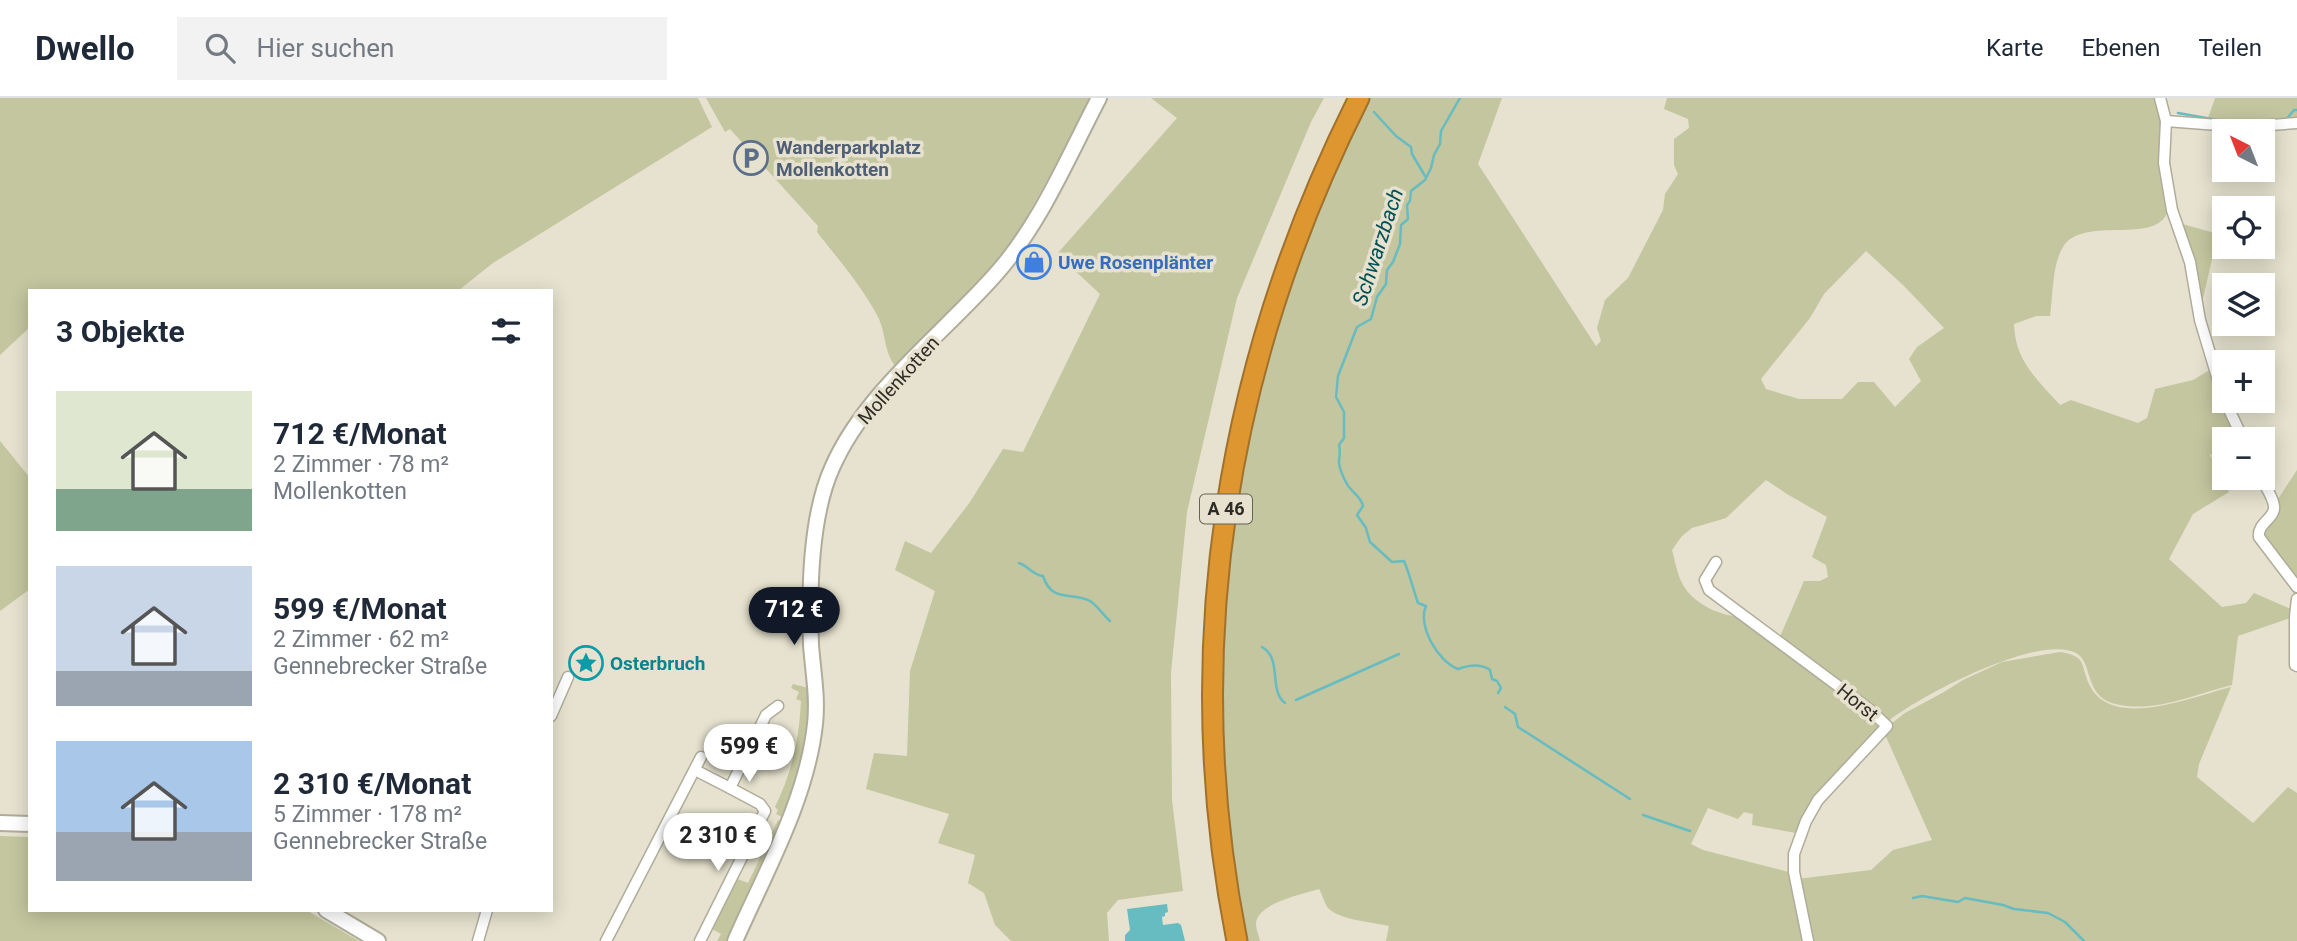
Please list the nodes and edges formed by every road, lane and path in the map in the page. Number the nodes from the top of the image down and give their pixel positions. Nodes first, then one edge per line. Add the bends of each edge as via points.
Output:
1 (1099, 98) edge
2 (1349, 98) edge
3 (1359, 98) edge
4 (2160, 98) edge
5 (2166, 121) junction
6 (2297, 123) edge
7 (2212, 358) edge
8 (2266, 490) edge
9 (1716, 562) dead end
10 (2297, 587) edge
11 (2297, 599) edge
12 (2297, 666) edge
13 (568, 677) dead end
14 (778, 706) dead end
15 (553, 711) edge
16 (701, 757) dead end
17 (695, 770) junction
18 (730, 788) junction
19 (0, 823) edge
20 (28, 824) edge
21 (329, 912) edge
22 (486, 912) edge
23 (378, 941) edge
24 (478, 941) edge
25 (606, 941) edge
26 (700, 941) edge
27 (735, 941) edge
28 (1223, 941) edge
29 (1237, 941) edge
30 (1808, 941) edge

1 - 27 main road, Mollenkotten via 1043,205 1008,259 874,401 831,468 814,543 811,647 816,707 809,757 776,850
2 - 28 highway, A 46 via 1294,216 1265,299 1238,397 1214,519 1204,619 1202,735 1209,844
3 - 29 highway, A 46 via 1310,204 1276,296 1252,379 1227,500 1215,628 1214,748 1220,837
4 - 5 street
5 - 6 street via 2244,127
5 - 7 street via 2164,163 2172,210 2190,262
8 - 10 street via 2274,507 2258,531 2259,537
9 - 30 street, Horst via 1705,580 1709,590 1886,726 1818,800 1794,854
11 - 12 street
13 - 15 street
14 - 18 street via 766,715
16 - 17 street
17 - 18 street
17 - 25 street
18 - 26 street via 765,811
19 - 20 main road
21 - 23 main road
22 - 24 street

